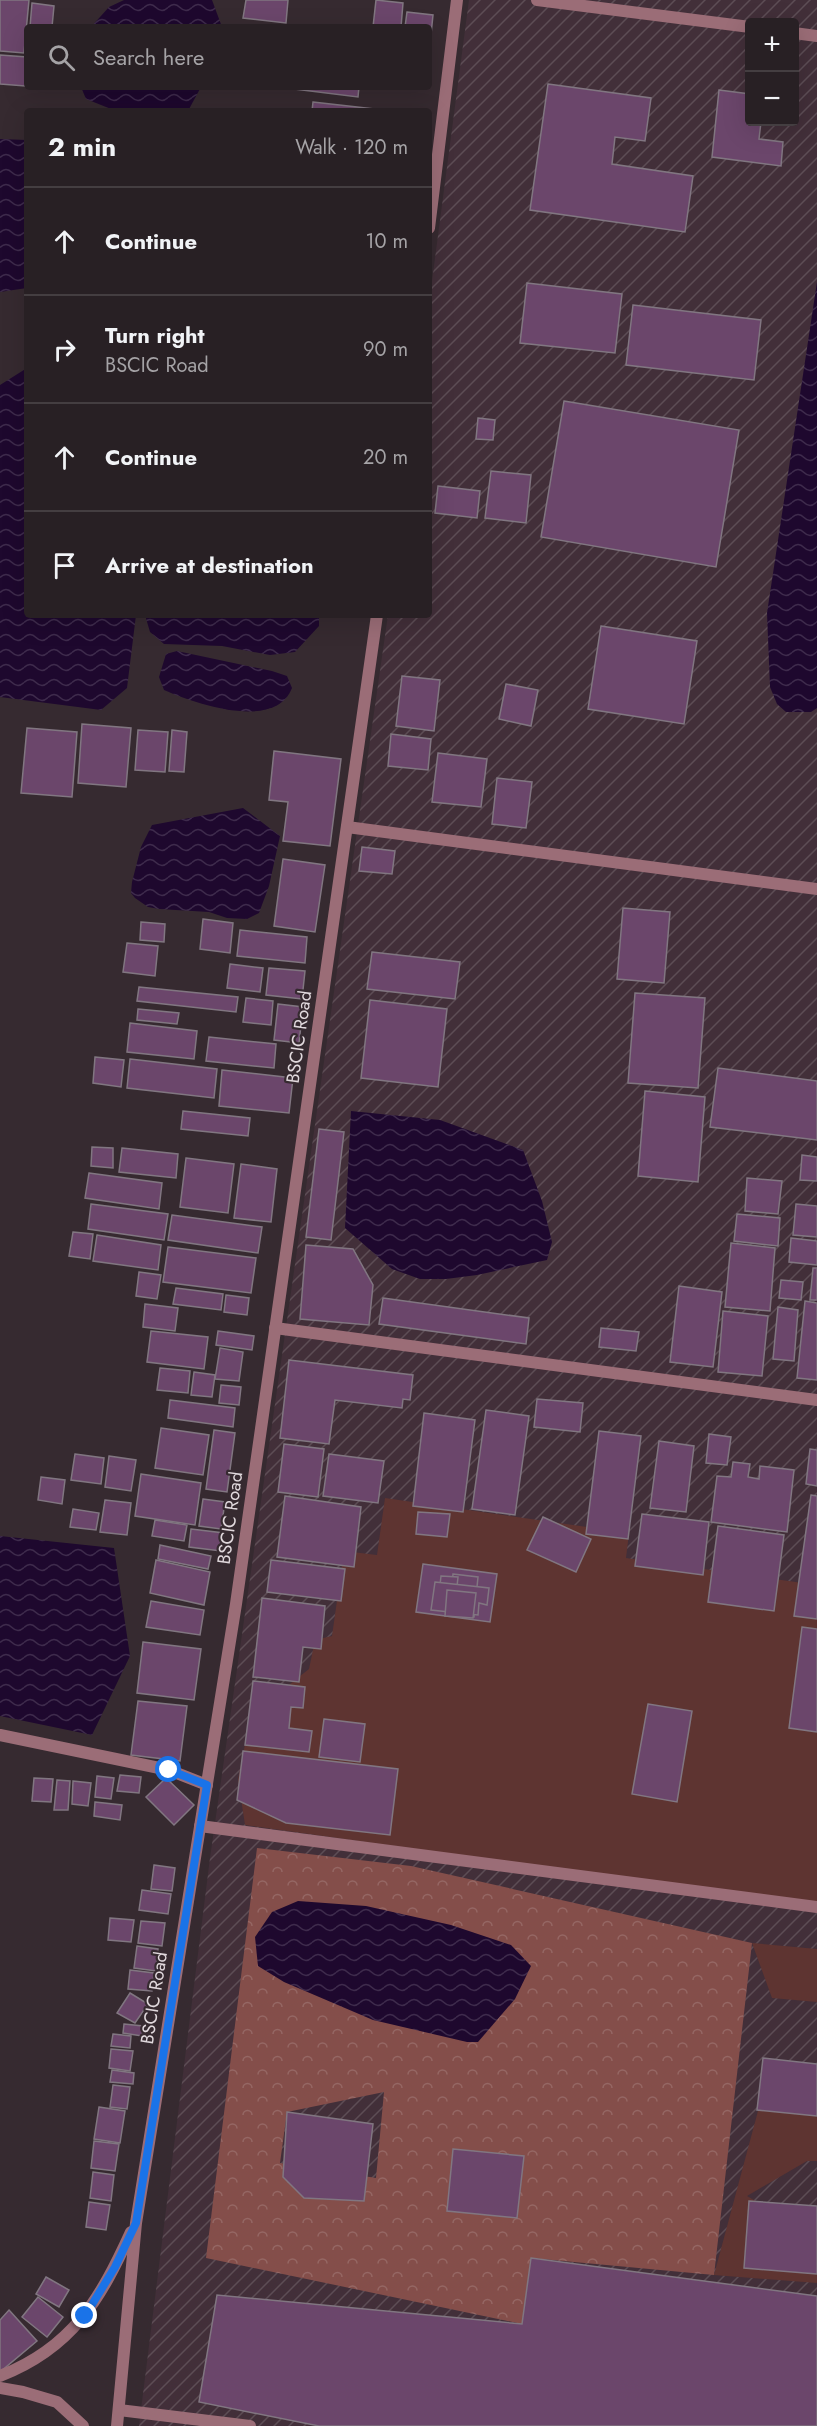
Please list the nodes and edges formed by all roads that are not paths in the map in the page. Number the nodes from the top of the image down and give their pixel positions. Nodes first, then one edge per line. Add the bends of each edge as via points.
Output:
1 (457, 0) edge
2 (537, 0) edge
3 (745, 26) edge
4 (799, 34) edge
5 (817, 36) edge
6 (432, 204) edge
7 (377, 618) edge
8 (347, 827) junction
9 (817, 888) edge
10 (275, 1328) junction
11 (817, 1400) edge
12 (0, 1735) edge
13 (207, 1785) junction
14 (200, 1826) junction
15 (817, 1907) edge
16 (136, 2223) junction
17 (0, 2376) edge
18 (0, 2388) edge
19 (119, 2410) junction
20 (83, 2426) edge
21 (117, 2426) edge
22 (250, 2426) edge

1 - 6 street
2 - 3 street
4 - 5 street
7 - 8 street, BSCIC Road
8 - 9 street
8 - 10 street, BSCIC Road
10 - 11 street
10 - 13 street, BSCIC Road
12 - 13 street via 169,1770
13 - 14 street, BSCIC Road
14 - 15 street
14 - 16 street, BSCIC Road
16 - 17 street via 85,2316 48,2352
16 - 19 street, BSCIC Road
18 - 20 street via 57,2402
19 - 21 street, BSCIC Road
19 - 22 street

